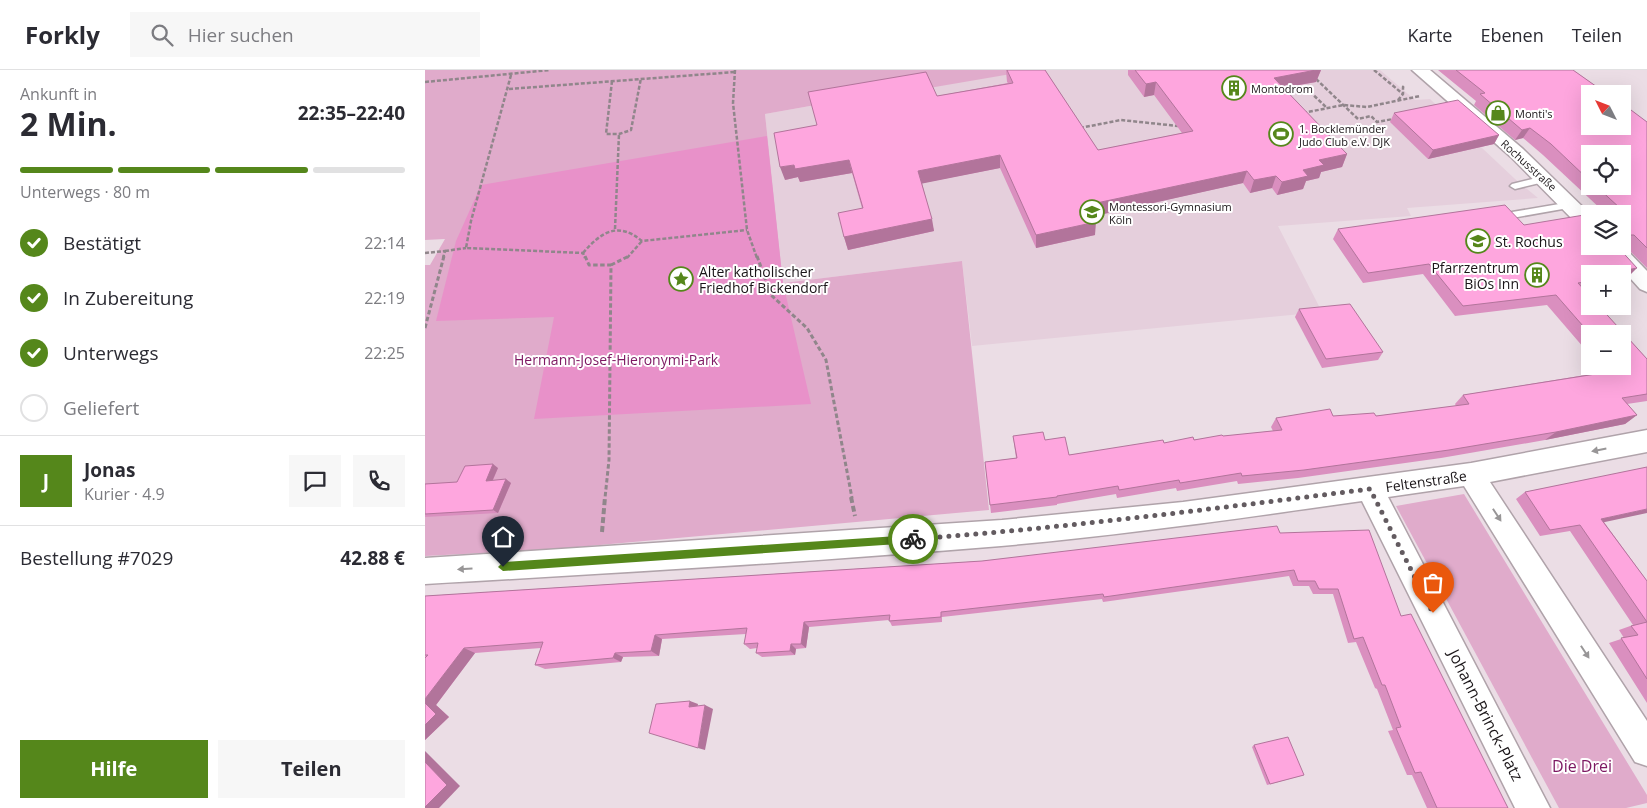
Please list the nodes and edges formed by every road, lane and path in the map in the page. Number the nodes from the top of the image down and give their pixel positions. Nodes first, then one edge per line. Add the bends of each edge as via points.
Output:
1 (550, 70) edge
2 (1374, 70) edge
3 (1420, 70) edge
4 (735, 71) edge
5 (511, 75) junction
6 (1311, 75) dead end
7 (641, 78) junction
8 (612, 81) junction
9 (425, 82) edge
10 (1403, 87) dead end
11 (509, 89) junction
12 (1444, 91) junction
13 (1276, 92) edge
14 (1403, 94) junction
15 (1397, 101) junction
16 (1343, 105) junction
17 (1327, 108) junction
18 (1300, 113) edge
19 (1400, 118) edge
20 (1180, 126) edge
21 (1075, 129) edge
22 (619, 134) junction
23 (1545, 180) junction
24 (1515, 186) dead end
25 (1571, 206) junction
26 (1512, 215) edge
27 (1581, 216) edge
28 (615, 229) junction
29 (747, 230) junction
30 (642, 242) junction
31 (466, 248) junction
32 (445, 251) junction
33 (425, 253) edge
34 (583, 253) junction
35 (1620, 255) edge
36 (611, 265) junction
37 (1647, 284) edge
38 (425, 328) edge
39 (1647, 441) edge
40 (1471, 474) junction
41 (1370, 489) junction
42 (860, 543) junction
43 (600, 561) junction
44 (425, 571) edge
45 (1647, 750) edge
46 (1533, 808) edge

1 - 5 path
2 - 14 path
3 - 12 street, Rochusstraße
4 - 7 path
4 - 29 path via 733,103
5 - 9 path
5 - 11 path
6 - 16 path
7 - 8 path
7 - 22 path via 631,130
8 - 11 path
8 - 22 path via 606,134
10 - 14 path
11 - 31 path
12 - 15 path
12 - 23 street, Rochusstraße
13 - 17 path via 1305,87
14 - 15 path
15 - 16 path via 1367,107
16 - 17 path
16 - 19 path via 1358,119 1371,116 1377,122
17 - 18 path
20 - 21 path via 1121,120
22 - 28 path
23 - 24 lane
23 - 25 street, Rochusstraße
25 - 26 lane
25 - 27 street, Rochusstraße
28 - 30 path via 634,233
28 - 34 path via 594,239
29 - 30 path
29 - 42 path via 771,295 807,328 826,360
30 - 36 path via 630,256
31 - 32 path
31 - 34 path
32 - 33 path
32 - 38 path
34 - 36 path via 589,264
35 - 37 street
36 - 43 path via 609,460
39 -> 40 street, Feltenstraße
40 - 41 street, Feltenstraße
40 -> 45 street
41 - 42 street, Feltenstraße via 1183,514 1002,533
41 - 46 street, Johann-Brinck-Platz
42 - 43 street, Feltenstraße
43 -> 44 street, Feltenstraße

